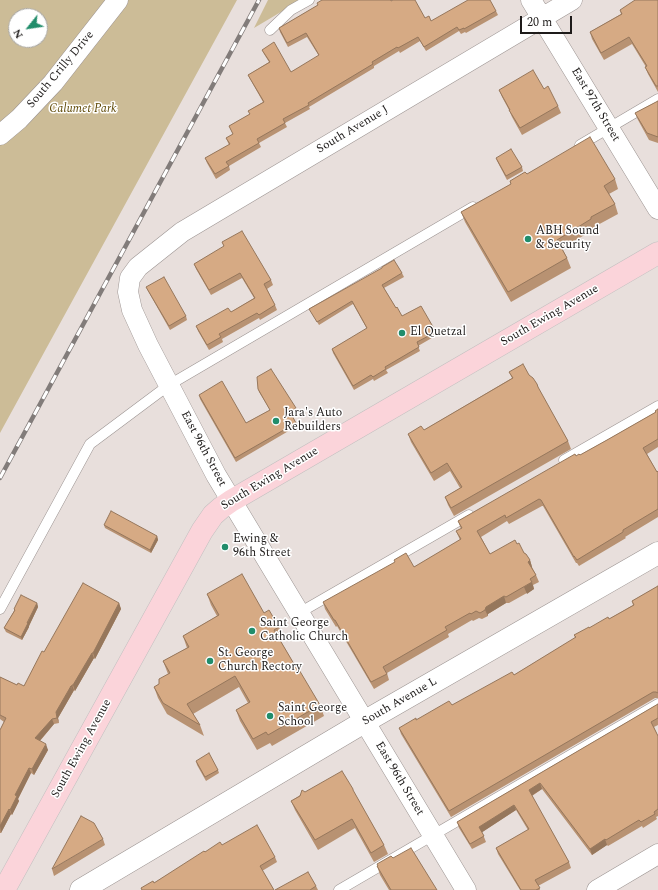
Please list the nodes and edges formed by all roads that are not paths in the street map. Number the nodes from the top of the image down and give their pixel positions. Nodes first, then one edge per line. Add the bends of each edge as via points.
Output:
1 (118, 0) edge
2 (309, 0) edge
3 (531, 0) edge
4 (572, 0) edge
5 (542, 18) junction
6 (270, 30) dead end
7 (658, 99) edge
8 (609, 128) junction
9 (0, 135) edge
10 (569, 151) edge
11 (479, 204) edge
12 (658, 209) edge
13 (658, 253) edge
14 (138, 267) joint
15 (169, 385) junction
16 (658, 406) edge
17 (556, 465) edge
18 (231, 501) junction
19 (475, 512) edge
20 (658, 553) edge
21 (0, 609) edge
22 (299, 613) junction
23 (658, 704) edge
24 (364, 722) junction
25 (433, 835) junction
26 (658, 854) edge
27 (4, 890) edge
28 (81, 890) edge
29 (339, 890) edge
30 (466, 890) edge
31 (597, 890) edge

1 - 9 street, South Crilly Drive via 53,83
2 - 6 lane via 291,10
3 - 5 street, East 97th Street
4 - 5 street, South Avenue J
5 - 8 street, East 97th Street
5 - 14 street, South Avenue J via 182,232
7 - 8 lane
8 - 10 lane
8 - 12 street, East 97th Street
11 - 15 lane
13 - 18 main road, South Ewing Avenue
14 - 15 street, East 96th Street via 130,278 128,292 132,310
15 - 18 street, East 96th Street
15 - 21 lane via 90,444
16 - 17 lane
18 - 22 street, East 96th Street
18 - 27 main road, South Ewing Avenue via 213,515 202,531
19 - 22 lane
20 - 24 street, South Avenue L
22 - 24 street, East 96th Street
23 - 25 lane
24 - 25 street, East 96th Street
24 - 28 street, South Avenue L
25 - 29 lane
25 - 30 street, East 96th Street
26 - 31 street

